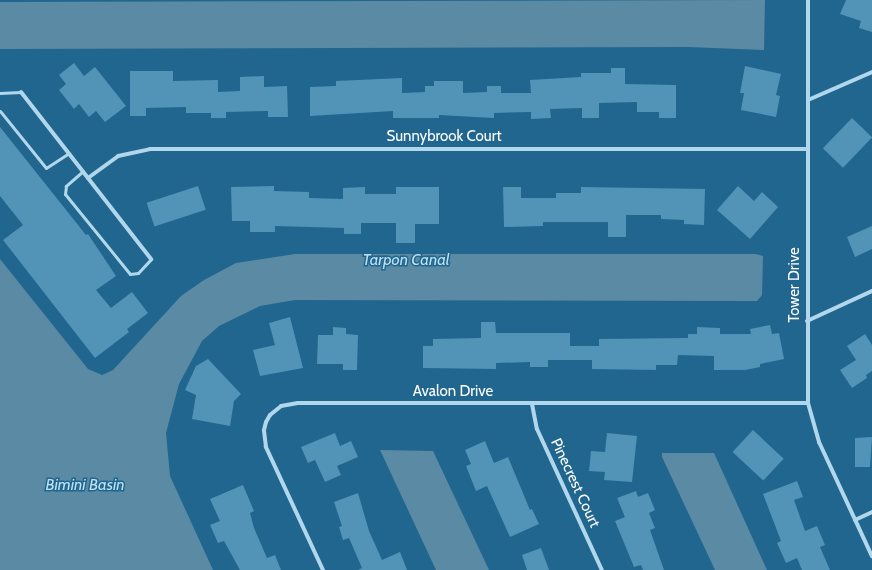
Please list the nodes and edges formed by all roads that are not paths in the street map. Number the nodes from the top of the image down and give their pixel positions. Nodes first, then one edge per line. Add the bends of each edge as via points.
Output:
1 (808, 0) edge
2 (872, 72) edge
3 (21, 92) joint
4 (0, 93) edge
5 (808, 100) junction
6 (0, 111) edge
7 (808, 149) junction
8 (69, 153) junction
9 (83, 171) junction
10 (88, 178) junction
11 (151, 259) joint
12 (872, 291) edge
13 (807, 321) junction
14 (808, 403) junction
15 (532, 404) junction
16 (872, 512) edge
17 (855, 520) junction
18 (872, 556) edge
19 (323, 570) edge
20 (602, 570) edge

1 - 5 street, Tower Drive
2 - 5 street
3 - 4 lane
3 - 8 street
5 - 7 street, Tower Drive
6 - 8 lane via 46,168
7 - 10 street, Sunnybrook Court via 150,149 118,156
7 - 13 street, Tower Drive
8 - 9 street
9 - 10 street
9 - 11 lane via 66,186 65,194 130,274 138,273
10 - 11 street
12 - 13 street
13 - 14 street, Tower Drive
14 - 15 street, Avalon Drive
14 - 17 street, Tower Drive via 818,442
15 - 19 street, Avalon Drive via 288,404 275,410 265,426 266,447
15 - 20 street, Pinecrest Court via 537,430
16 - 17 street
17 - 18 street, Tower Drive

